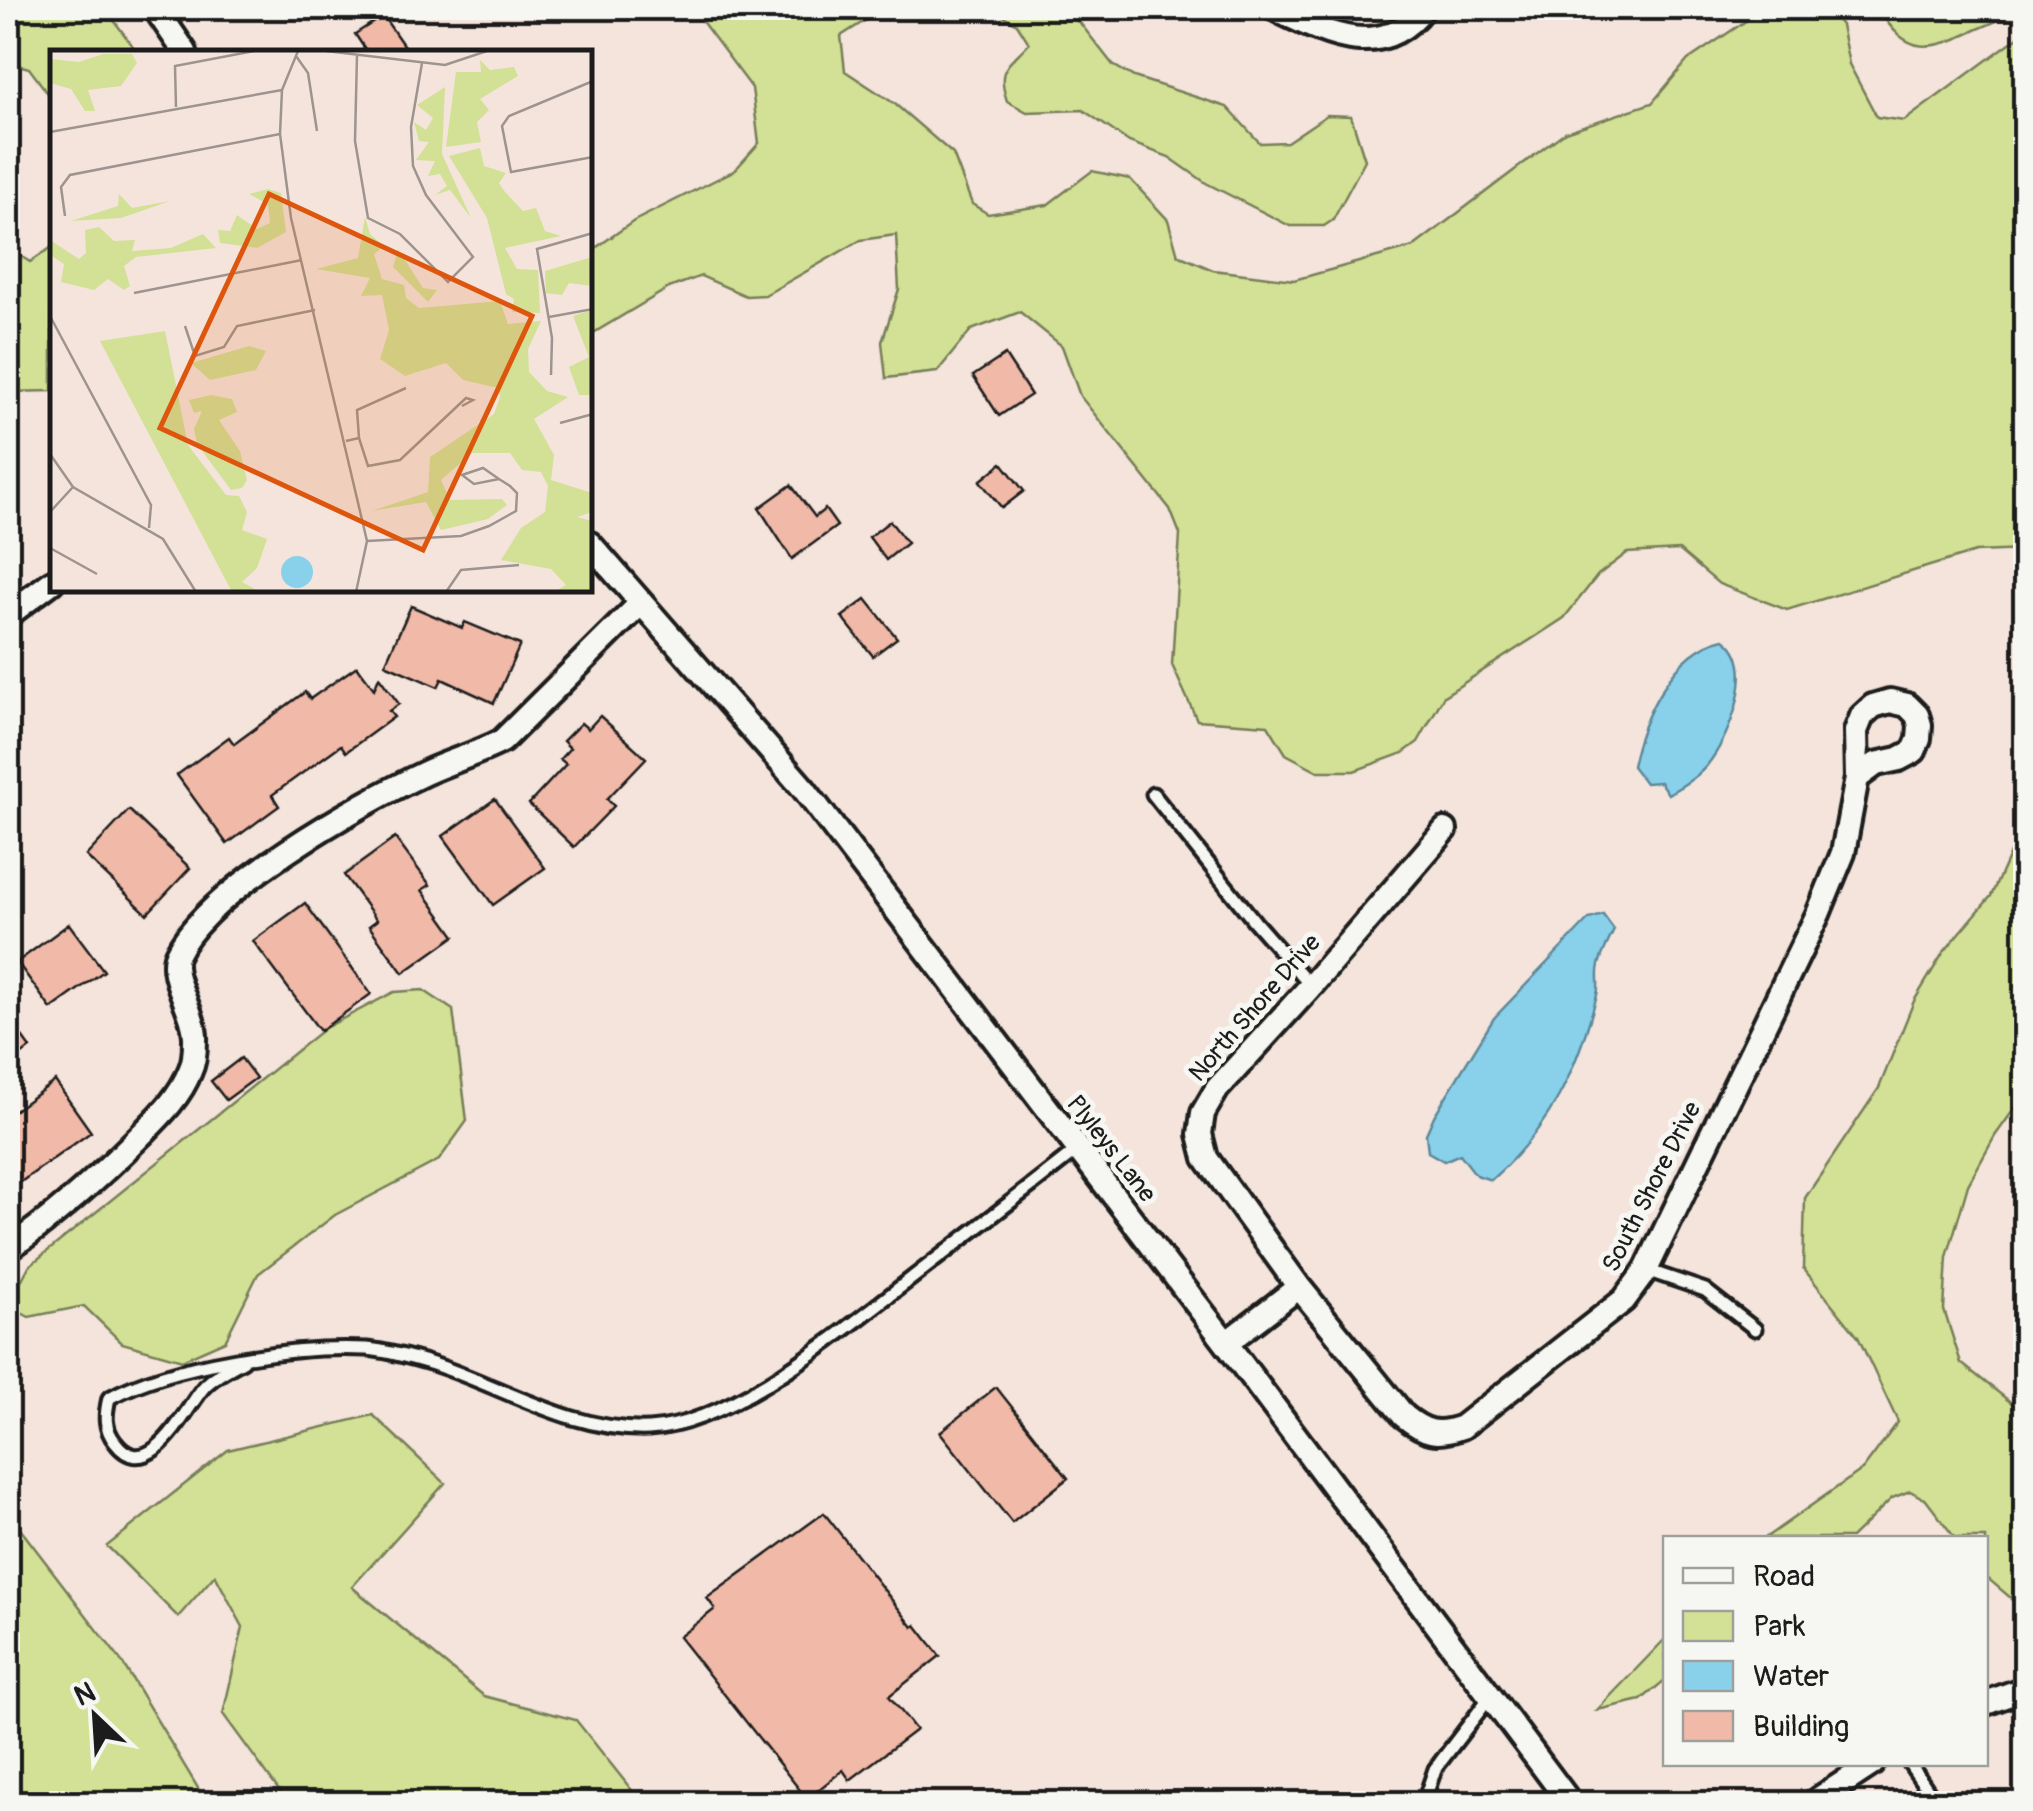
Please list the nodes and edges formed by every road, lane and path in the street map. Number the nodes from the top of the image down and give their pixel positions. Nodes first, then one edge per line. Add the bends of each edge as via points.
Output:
1 (155, 8) edge
2 (1273, 8) edge
3 (1423, 8) edge
4 (184, 50) edge
5 (592, 546) edge
6 (50, 584) edge
7 (640, 604) junction
8 (8, 615) edge
9 (1857, 778) dead end
10 (1154, 794) dead end
11 (1445, 830) dead end
12 (1311, 986) junction
13 (1077, 1150) junction
14 (8, 1250) edge
15 (1646, 1270) junction
16 (1298, 1288) junction
17 (1755, 1329) dead end
18 (1226, 1343) junction
19 (243, 1360) junction
20 (2026, 1688) edge
21 (1490, 1697) junction
22 (1988, 1702) edge
23 (1869, 1766) edge
24 (1911, 1766) edge
25 (1422, 1804) edge
26 (1570, 1804) edge
27 (1811, 1804) edge
28 (1937, 1804) edge

1 - 4 street
2 - 3 street via 1330,36 1356,39 1401,28
5 - 7 street, Plyleys Lane
6 - 8 street
7 - 13 street, Plyleys Lane via 804,789
7 - 14 street via 502,741 346,813 238,888 192,932 175,958 196,1036 192,1069 172,1104 83,1193
9 - 15 street, South Shore Drive via 1843,853 1818,914
10 - 12 lane
11 - 12 street, North Shore Drive
12 - 16 street, North Shore Drive via 1217,1089 1200,1134 1218,1179
13 - 18 street, Plyleys Lane
13 - 19 lane via 816,1351 699,1417 651,1429 594,1424 432,1364 370,1350 302,1350
15 - 16 street, South Shore Drive via 1624,1300 1462,1428 1440,1434 1404,1416
15 - 17 lane via 1705,1290
16 - 18 street
18 - 21 street, Plyleys Lane
19 - 19 lane via 134,1384 109,1398 108,1434 135,1455 152,1451 205,1386
20 - 22 street
21 - 25 lane via 1434,1769
21 - 26 street, Plyleys Lane
23 - 27 street
24 - 28 lane

